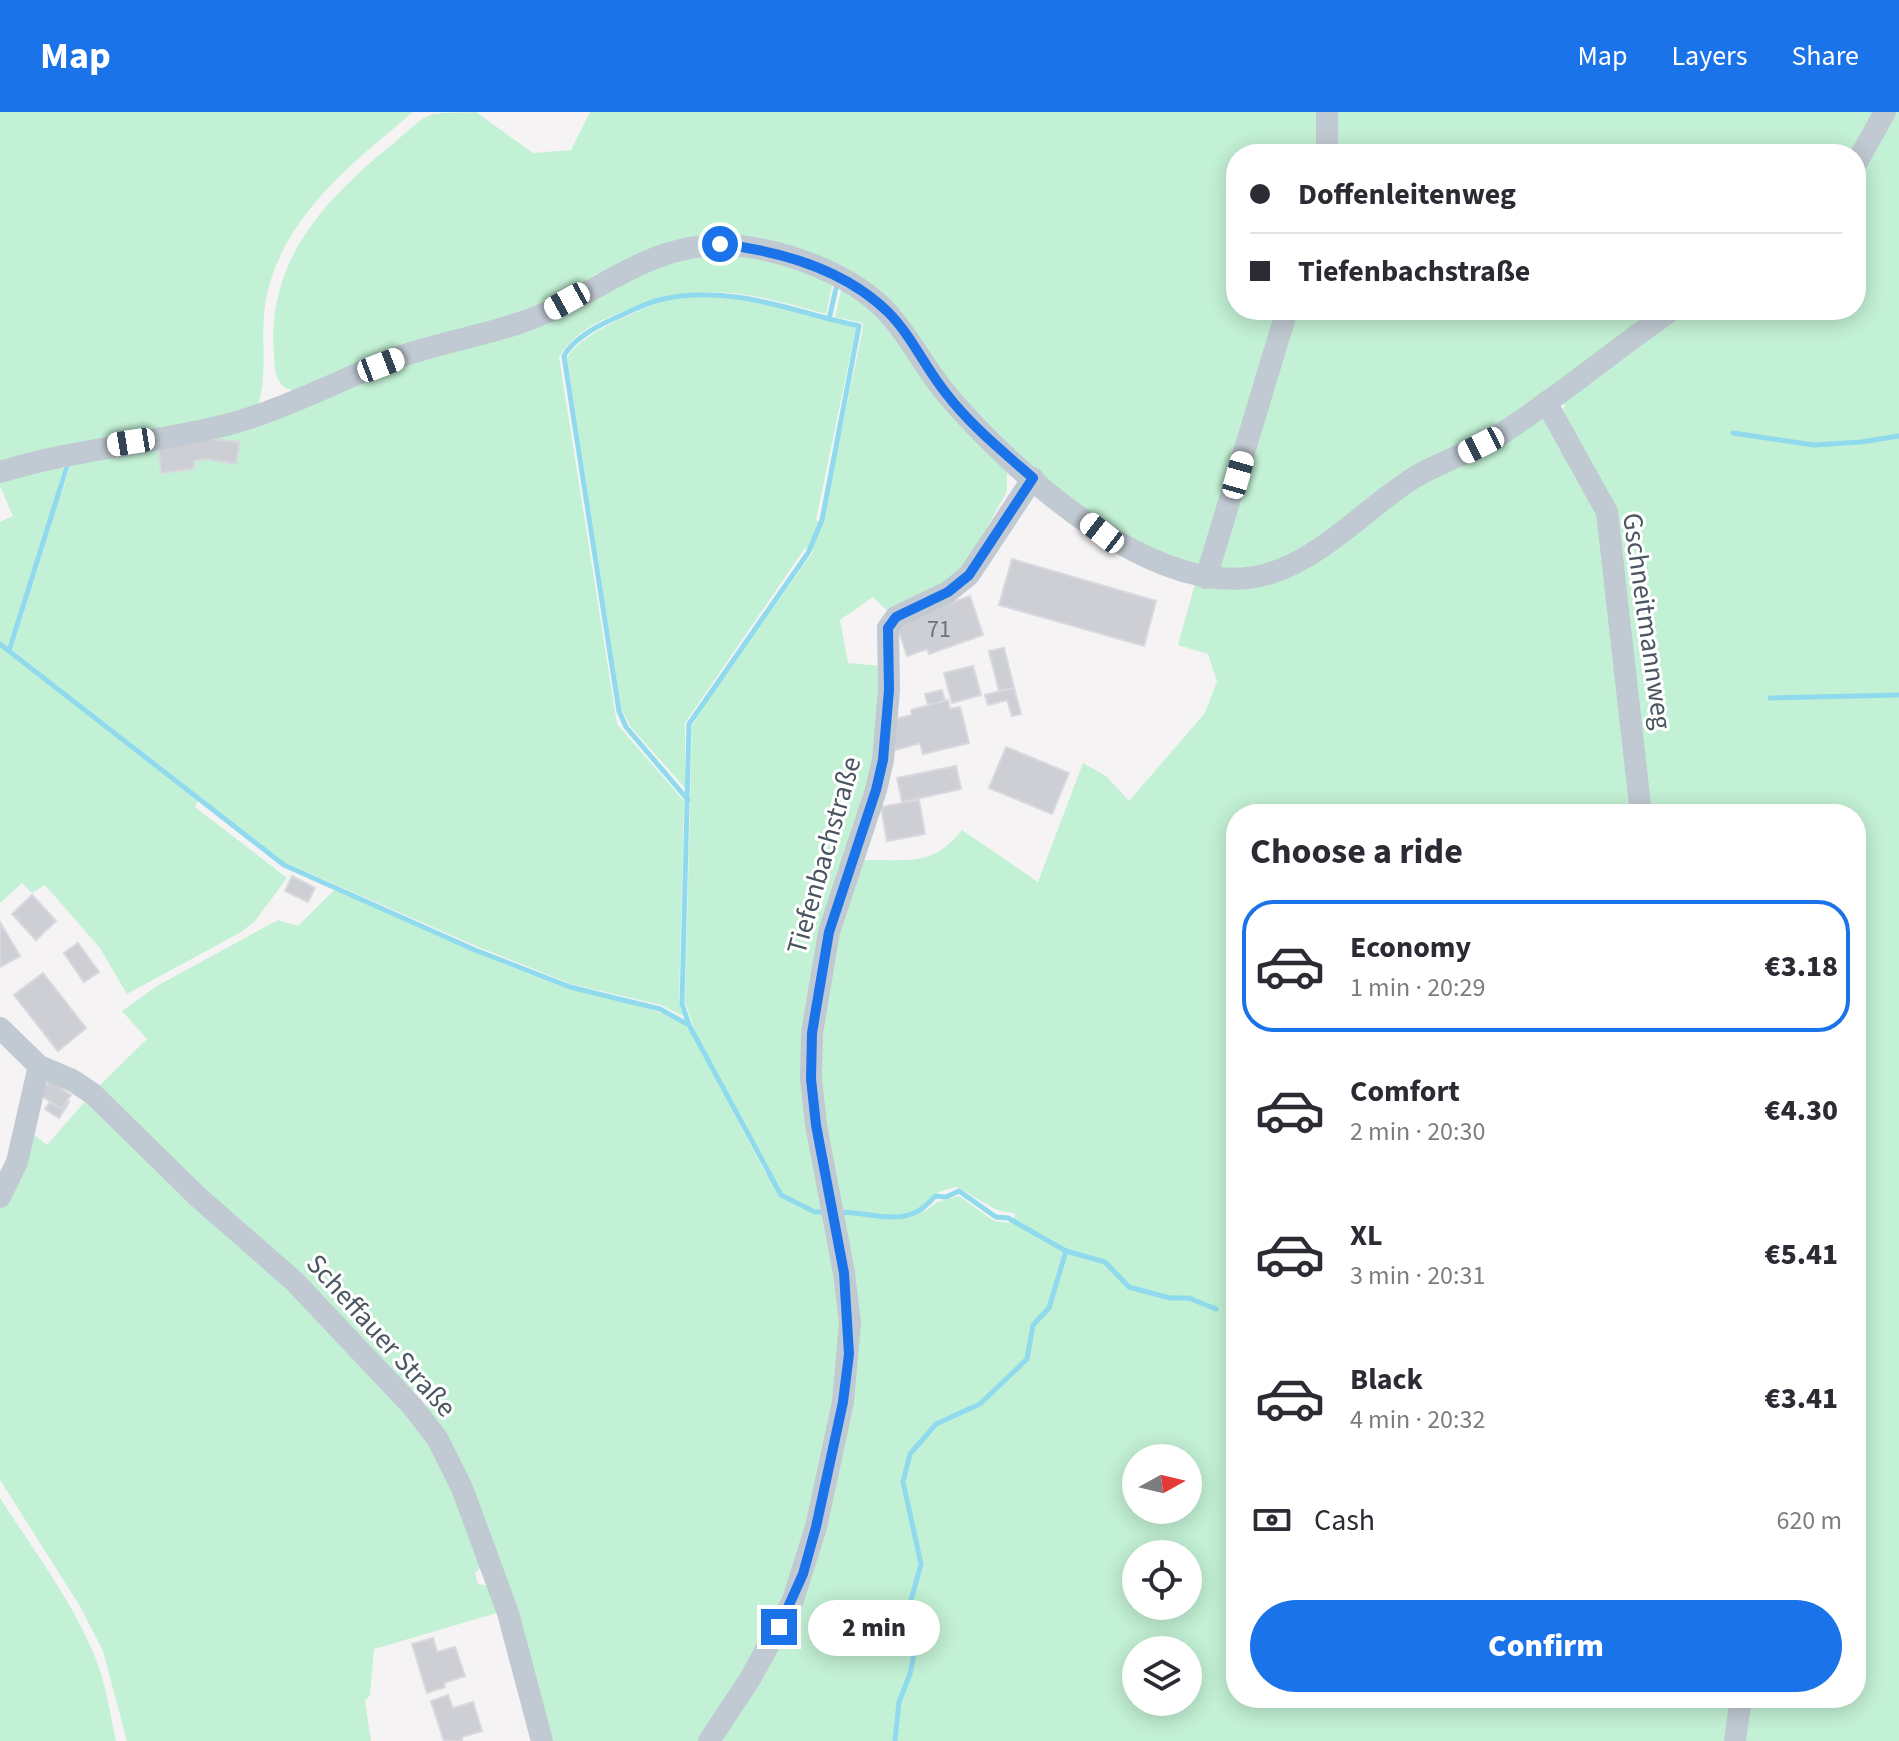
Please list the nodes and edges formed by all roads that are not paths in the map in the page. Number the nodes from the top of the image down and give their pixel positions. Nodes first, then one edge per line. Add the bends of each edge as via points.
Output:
1 (1327, 112) edge
2 (1885, 112) edge
3 (1327, 144) edge
4 (1866, 146) edge
5 (1284, 320) edge
6 (1658, 320) edge
7 (1546, 402) junction
8 (0, 472) edge
9 (1033, 478) junction
10 (1206, 578) junction
11 (1640, 804) edge
12 (0, 1028) edge
13 (39, 1066) junction
14 (0, 1197) edge
15 (1740, 1708) edge
16 (542, 1741) edge
17 (709, 1741) edge
18 (1735, 1741) edge

1 - 3 street
2 - 4 street
5 - 10 street
6 - 7 street
7 - 10 street via 1498,437 1416,476 1302,560 1269,574
7 - 11 street, Gschneitmannweg via 1607,512
8 - 9 street via 47,457 258,416 406,355 545,313 632,265 720,244 785,256 860,290 889,313 944,392 979,431
9 - 10 street via 1102,533 1178,571
9 - 17 street, Tiefenbachstraße via 969,575 948,592 896,617 888,628 883,760 829,932 812,1033 816,1125 850,1323 843,1402 803,1574 779,1627
12 - 13 street, Scheffauer Straße
13 - 14 street via 17,1162
13 - 16 street, Scheffauer Straße via 93,1094 294,1281 437,1438 462,1488 508,1613
15 - 18 street

